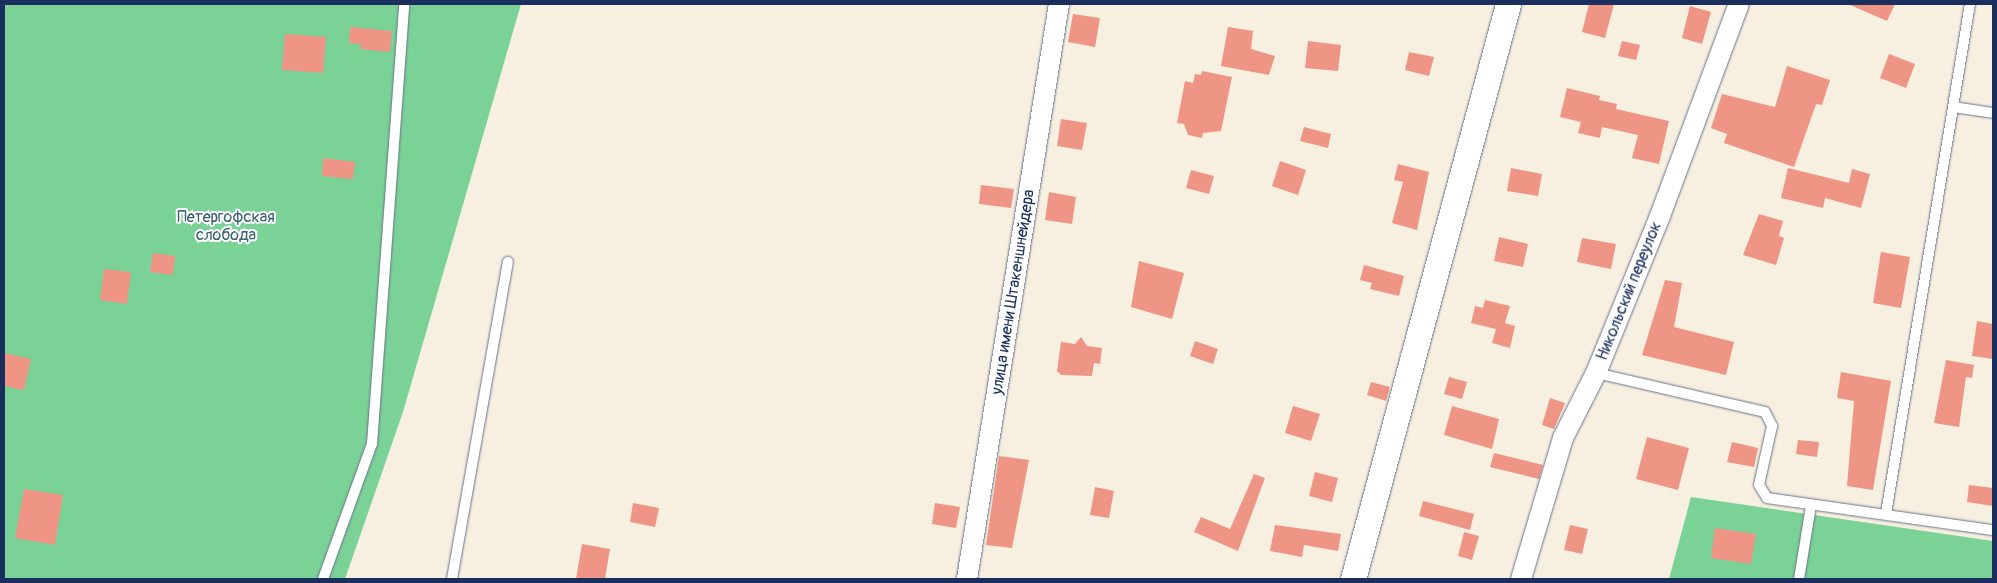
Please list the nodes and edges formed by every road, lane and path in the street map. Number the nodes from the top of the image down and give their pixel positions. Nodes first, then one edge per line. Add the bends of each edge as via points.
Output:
1 (404, 4) edge
2 (1059, 4) edge
3 (1508, 4) edge
4 (1740, 4) edge
5 (1970, 4) edge
6 (1953, 107) junction
7 (1993, 113) edge
8 (508, 262) dead end
9 (1596, 373) junction
10 (1812, 506) junction
11 (1886, 514) junction
12 (1993, 530) edge
13 (323, 579) edge
14 (452, 579) edge
15 (967, 579) edge
16 (1353, 579) edge
17 (1522, 579) edge
18 (1800, 579) edge

1 - 13 lane via 372,444
2 - 15 street, улица имени Штакеншнейдера
3 - 16 street
4 - 9 street, Никольский переулок
5 - 6 lane
6 - 7 lane
6 - 11 lane
8 - 14 lane
9 - 10 lane via 1765,412 1772,426 1759,485 1767,498
9 - 17 street, Никольский переулок via 1563,438
10 - 11 lane
10 - 18 lane
11 - 12 lane

